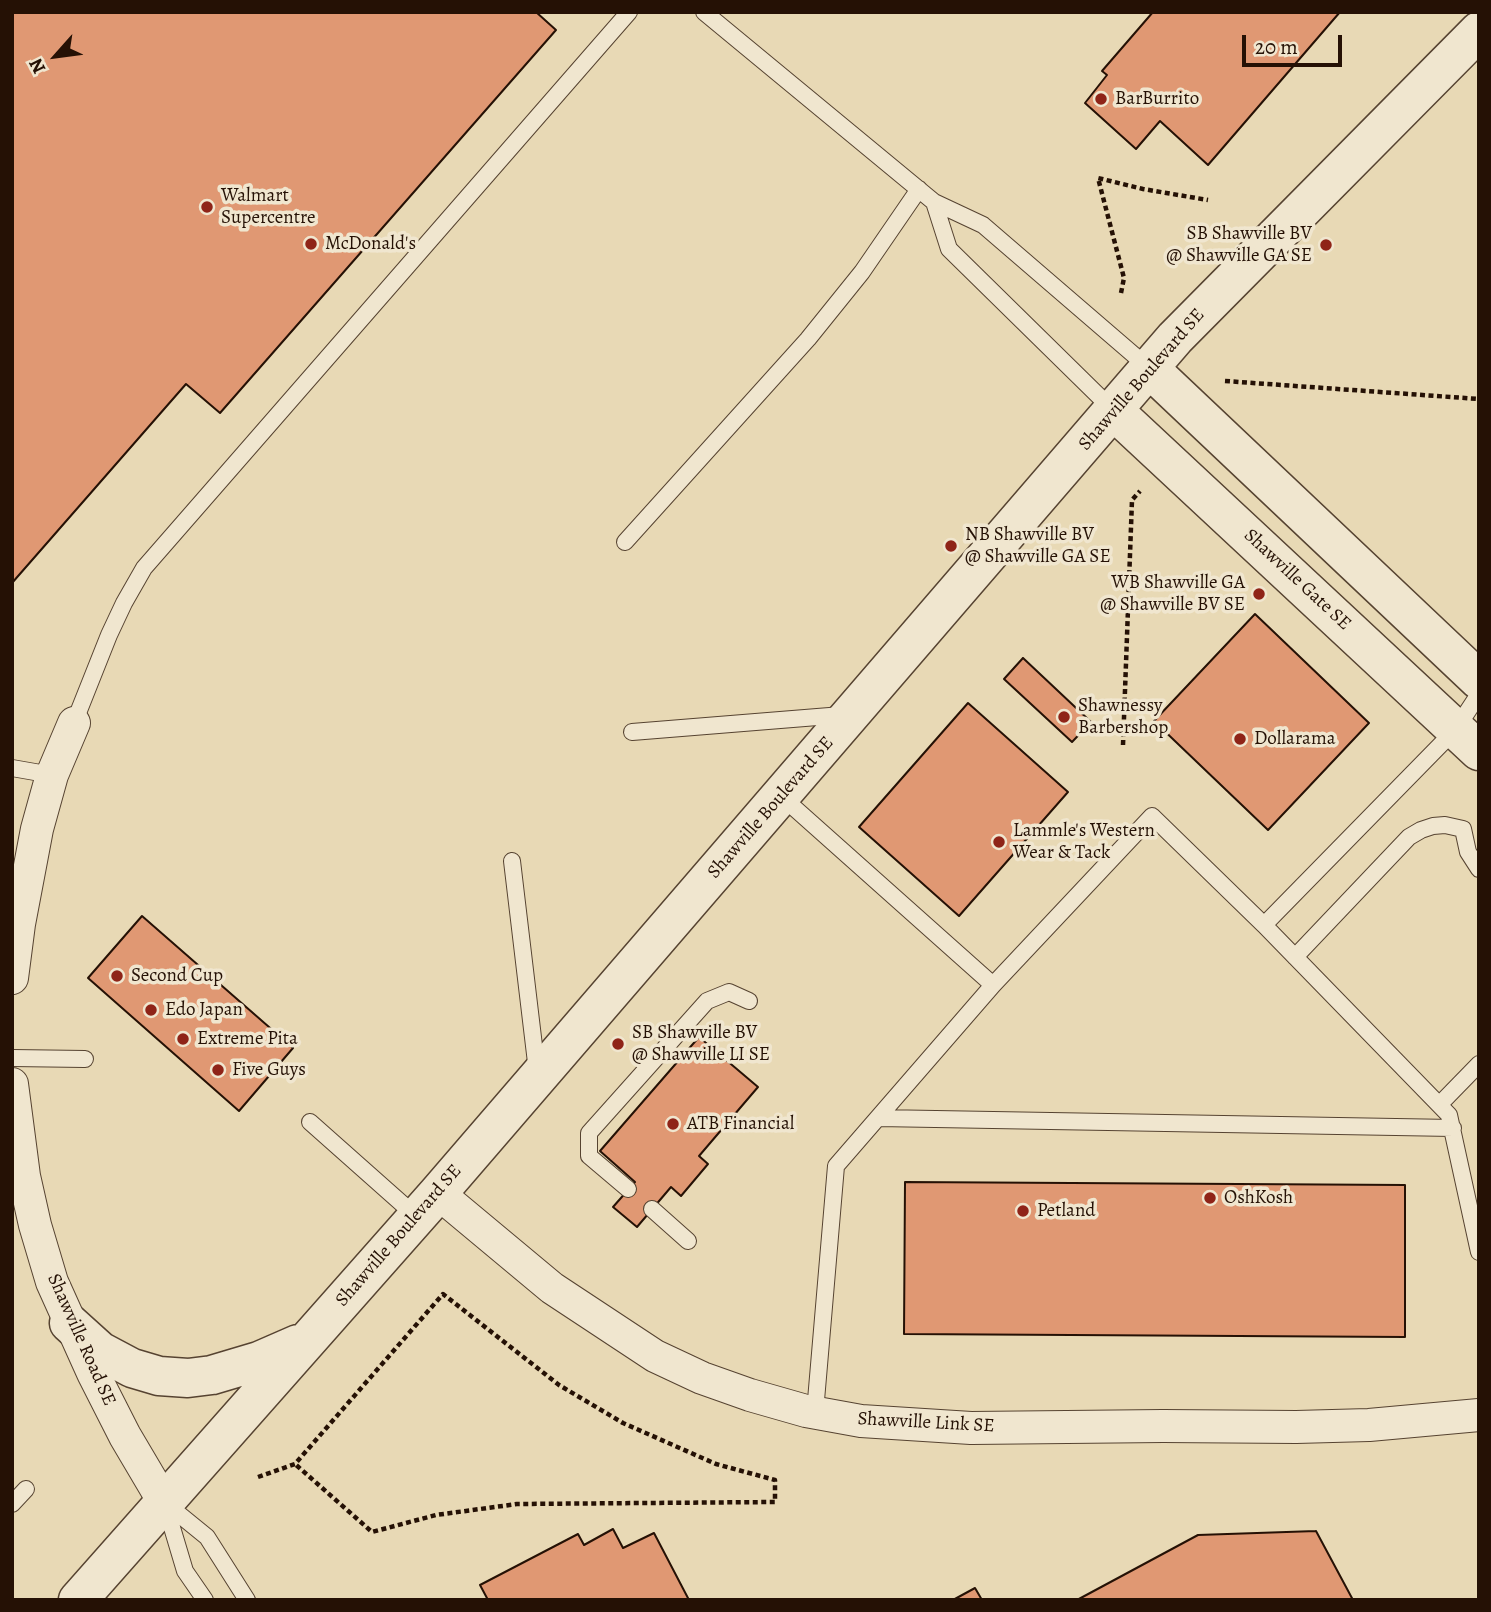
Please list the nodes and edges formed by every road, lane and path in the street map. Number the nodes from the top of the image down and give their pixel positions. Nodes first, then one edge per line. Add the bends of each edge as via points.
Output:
1 (629, 12) edge
2 (704, 12) edge
3 (1479, 31) edge
4 (919, 189) junction
5 (1208, 200) dead end
6 (934, 202) junction
7 (1121, 293) dead end
8 (1149, 368) junction
9 (1226, 381) dead end
10 (1479, 400) edge
11 (1114, 411) junction
12 (1140, 491) dead end
13 (625, 542) dead end
14 (1479, 680) edge
15 (1479, 694) edge
16 (851, 715) junction
17 (74, 723) joint
18 (632, 732) dead end
19 (1467, 740) edge
20 (1123, 745) dead end
21 (12, 768) edge
22 (52, 775) junction
23 (781, 796) junction
24 (1463, 829) junction
25 (1479, 838) edge
26 (512, 861) dead end
27 (1479, 869) edge
28 (20, 876) edge
29 (1264, 925) junction
30 (1295, 957) junction
31 (12, 978) edge
32 (993, 985) junction
33 (750, 1001) dead end
34 (12, 1058) edge
35 (85, 1059) dead end
36 (1479, 1064) edge
37 (537, 1078) junction
38 (12, 1084) edge
39 (1440, 1104) junction
40 (878, 1118) junction
41 (310, 1122) dead end
42 (1453, 1128) junction
43 (628, 1189) dead end
44 (427, 1205) junction
45 (652, 1209) dead end
46 (688, 1241) dead end
47 (1479, 1252) edge
48 (69, 1323) junction
49 (307, 1341) junction
50 (815, 1412) junction
51 (1479, 1415) edge
52 (295, 1464) junction
53 (258, 1477) dead end
54 (26, 1489) dead end
55 (164, 1502) junction
56 (12, 1504) edge
57 (78, 1600) edge
58 (205, 1600) edge
59 (247, 1600) edge

1 - 17 lane via 144,568 109,635
2 - 4 lane
3 - 8 street, Shawville Boulevard SE
4 - 6 lane
4 - 13 lane via 862,272 808,339
5 - 7 path via 1098,178 1124,278
6 - 8 lane via 983,225
6 - 11 lane via 949,249
8 - 11 street, Shawville Boulevard SE
8 - 14 street
9 - 10 path
11 - 16 street, Shawville Boulevard SE
11 - 19 street, Shawville Gate SE
12 - 20 path via 1132,500
15 - 19 lane
16 - 18 lane
16 - 23 street, Shawville Boulevard SE
17 - 22 street
19 - 29 lane
21 - 22 lane
22 - 28 street
23 - 32 lane
23 - 37 street, Shawville Boulevard SE
24 - 25 lane
24 - 27 lane via 1468,852
24 - 30 lane via 1433,826 1409,837
26 - 37 lane
28 - 31 street
29 - 30 lane
29 - 32 lane via 1152,816
30 - 39 lane
32 - 40 lane
33 - 43 lane via 729,992 707,1001 589,1133 589,1156
34 - 35 lane
36 - 39 lane
37 - 44 street, Shawville Boulevard SE
38 - 48 street, Shawville Road SE via 34,1225
39 - 42 lane
40 - 42 lane
40 - 50 lane via 836,1166
41 - 44 lane
42 - 47 lane
44 - 49 street, Shawville Boulevard SE
44 - 50 street, Shawville Link SE via 655,1356 750,1395
45 - 46 lane
48 - 49 street via 100,1351 159,1376 212,1375 259,1362
48 - 55 street, Shawville Road SE via 125,1436
49 - 55 street, Shawville Boulevard SE
50 - 51 street, Shawville Link SE via 861,1421 971,1428 1296,1427
52 - 52 path via 443,1294 559,1385 623,1423 716,1464 775,1480 775,1502 517,1504 436,1515 372,1532
52 - 53 path
54 - 56 lane
55 - 57 street, Shawville Boulevard SE
55 - 58 lane via 185,1571
55 - 59 lane via 207,1537

